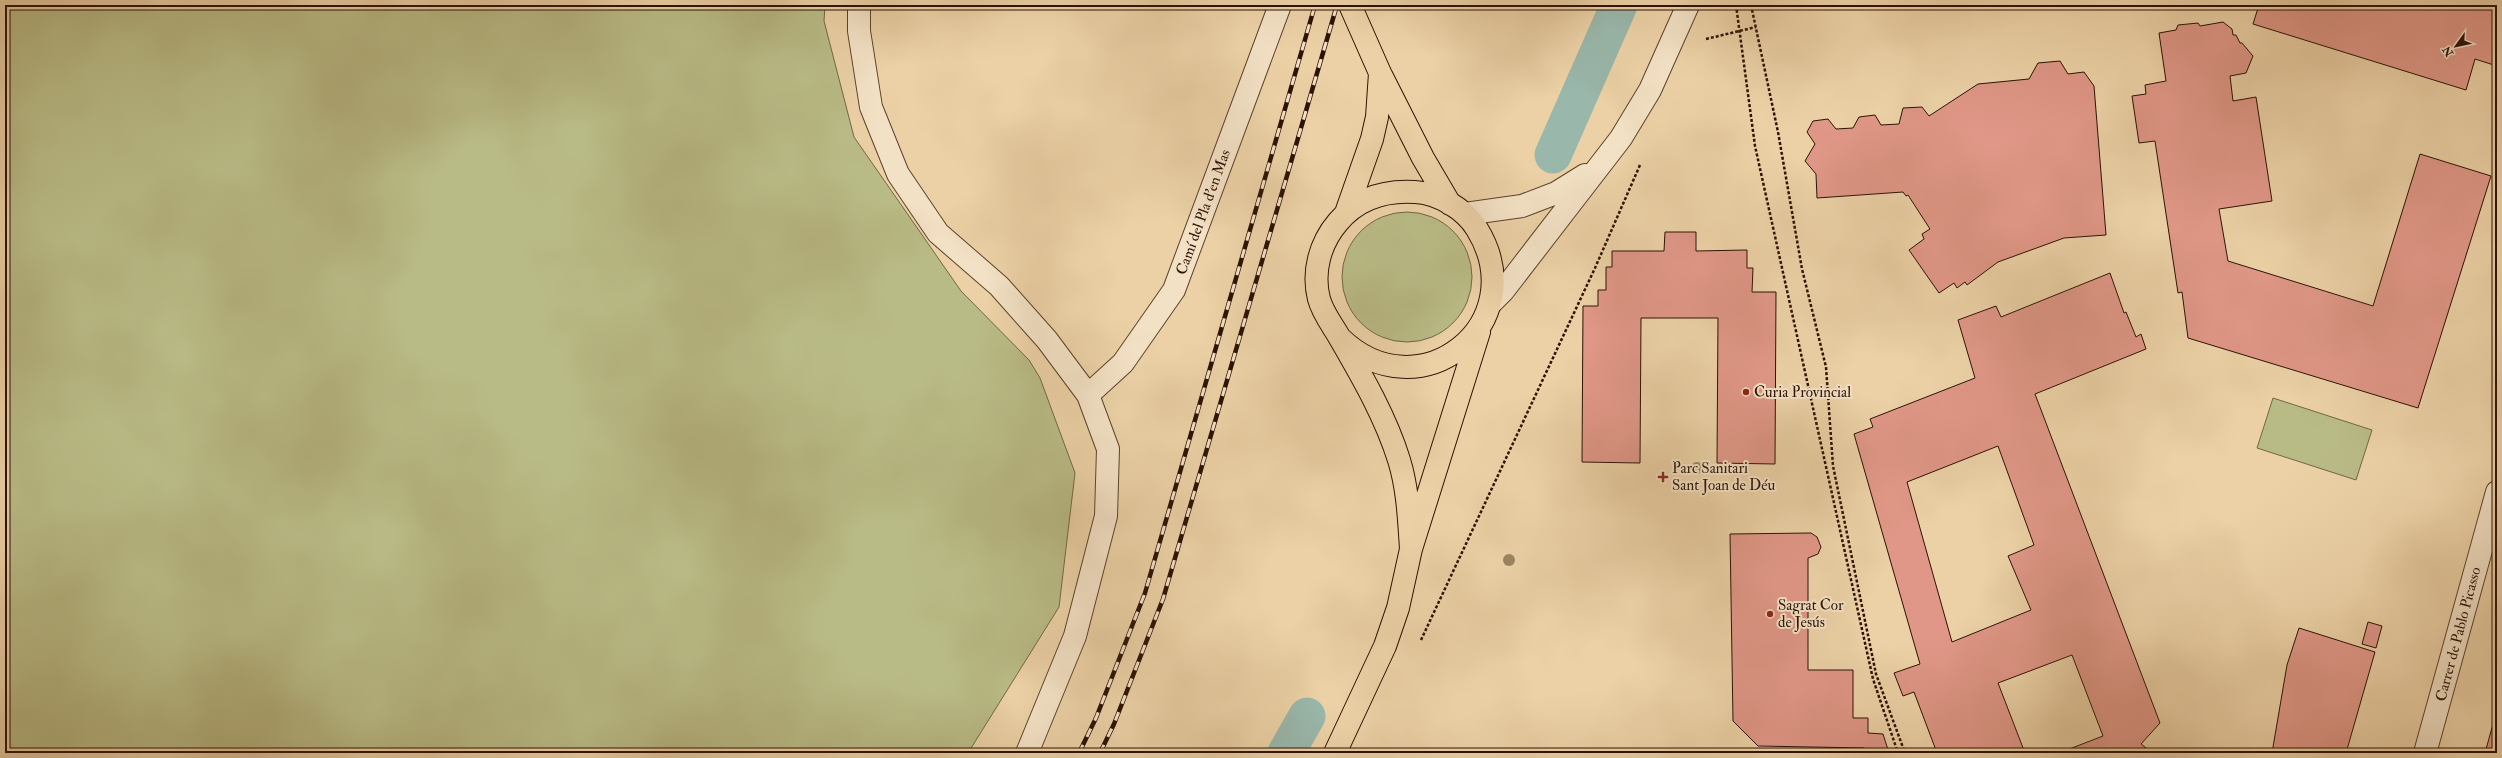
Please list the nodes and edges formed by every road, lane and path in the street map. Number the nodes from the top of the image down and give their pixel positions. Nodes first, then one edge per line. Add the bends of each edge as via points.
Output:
1 (860, 5) edge
2 (1280, 5) edge
3 (1688, 5) edge
4 (1736, 5) edge
5 (1751, 5) edge
6 (1354, 12) edge
7 (1756, 27) junction
8 (1739, 31) junction
9 (1699, 41) dead end
10 (1380, 73) junction
11 (1641, 163) dead end
12 (1599, 165) junction
13 (1457, 209) junction
14 (1346, 212) junction
15 (1491, 303) junction
16 (1481, 325) junction
17 (1340, 338) junction
18 (1088, 395) junction
19 (2497, 492) edge
20 (1411, 550) junction
21 (1418, 646) dead end
22 (1027, 753) edge
23 (1335, 753) edge
24 (1898, 753) edge
25 (1905, 753) edge
26 (2425, 753) edge

1 - 18 street via 859,31 871,108 898,174 938,233 999,286 1047,340
2 - 18 street, Camí del Pla d'en Mas via 1174,290 1123,363
3 - 12 street via 1650,90 1621,138
4 - 8 path
5 - 7 path
6 - 10 main road
7 - 8 path
7 - 25 path via 1778,132 1802,269 1826,367 1833,466 1876,674
8 - 9 path
8 - 24 path via 1754,146 1873,679
10 - 13 main road via 1423,158
10 - 14 main road via 1377,117 1372,139
11 - 21 path via 1595,268
12 - 13 street via 1556,192 1522,206
12 - 15 street via 1503,291
13 - 14 main road via 1417,192 1397,192 1360,202
13 - 15 main road via 1475,226 1490,253 1494,273
14 - 17 main road via 1332,228 1322,247 1317,272 1319,299
15 - 16 main road
16 - 17 main road via 1461,348 1426,366 1401,368 1367,359
16 - 20 main road
17 - 20 main road via 1383,418 1399,460 1407,502
18 - 22 street via 1108,449 1106,516 1071,650
19 - 26 street, Carrer de Pablo Picasso
20 - 23 main road via 1398,608 1385,646

